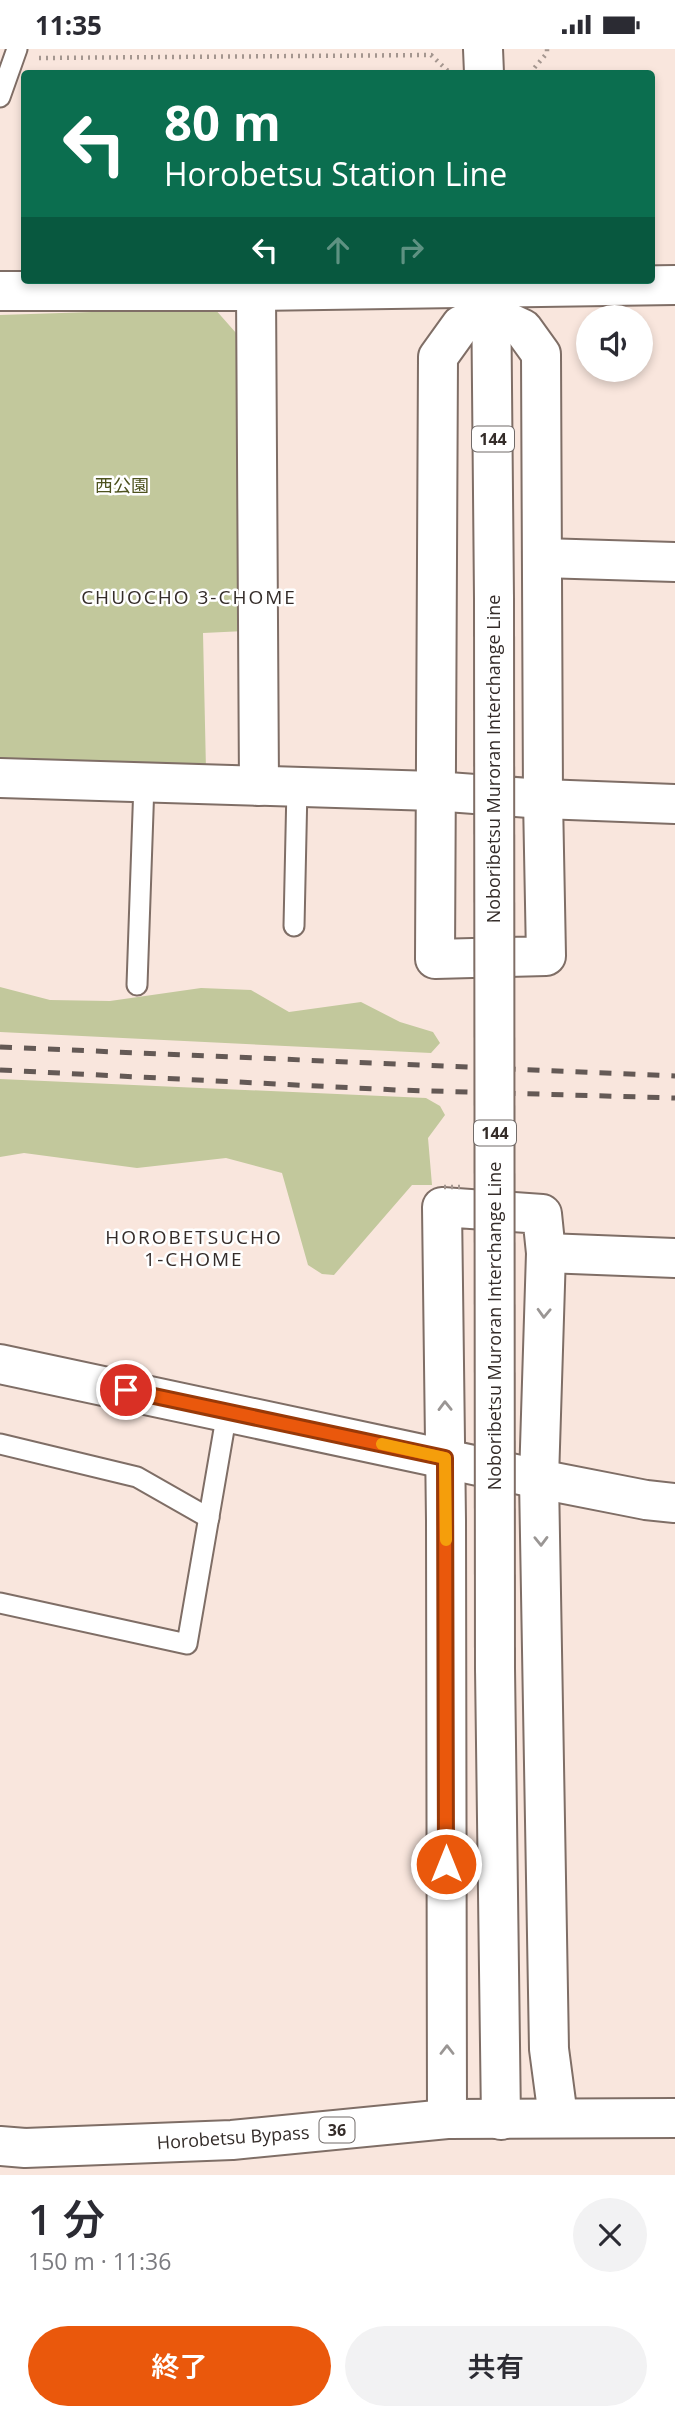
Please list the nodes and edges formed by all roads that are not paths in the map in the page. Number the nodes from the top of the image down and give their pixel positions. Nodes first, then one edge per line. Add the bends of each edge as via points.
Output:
1 (484, 49) edge
2 (15, 53) edge
3 (484, 70) edge
4 (0, 97) edge
5 (675, 285) edge
6 (0, 291) edge
7 (256, 291) junction
8 (491, 294) edge
9 (542, 558) junction
10 (675, 562) edge
11 (0, 778) edge
12 (144, 783) junction
13 (259, 786) junction
14 (297, 787) junction
15 (434, 790) junction
16 (543, 799) junction
17 (675, 804) edge
18 (294, 926) dead end
19 (137, 985) dead end
20 (546, 1253) junction
21 (675, 1258) edge
22 (0, 1364) edge
23 (227, 1412) junction
24 (0, 1444) edge
25 (445, 1458) junction
26 (538, 1479) junction
27 (675, 1503) edge
28 (209, 1518) junction
29 (0, 1603) edge
30 (558, 2117) junction
31 (675, 2118) edge
32 (447, 2119) junction
33 (501, 2120) junction
34 (0, 2146) edge

1 - 3 main road
2 - 4 lane
5 - 8 main road
6 - 7 main road
7 - 8 main road
7 - 13 main road
8 - 9 main road via 541,354
8 - 15 main road via 438,357
8 - 33 main road, Noboribetsu Muroran Interchange Line / 144, bridge via 495,1668
9 - 10 main road
9 - 16 main road
11 - 12 main road
12 - 13 main road
12 - 19 lane
13 - 14 main road
14 - 15 main road
14 - 18 lane
15 - 16 main road
15 - 16 main road via 435,959 546,956
16 - 17 main road
20 - 21 main road
25 -> 20 main road via 442,1207 542,1215
20 -> 26 main road
22 - 23 main road
23 - 25 main road
23 - 28 lane
24 - 28 lane via 137,1477
25 - 26 main road
32 -> 25 main road
26 - 27 main road
26 -> 30 main road via 549,2049
28 - 29 lane via 187,1644
30 - 31 main road, Horobetsu Bypass / 36
30 - 33 main road, Horobetsu Bypass / 36
32 - 33 main road, Horobetsu Bypass / 36
32 - 34 main road, Horobetsu Bypass / 36 via 232,2140

